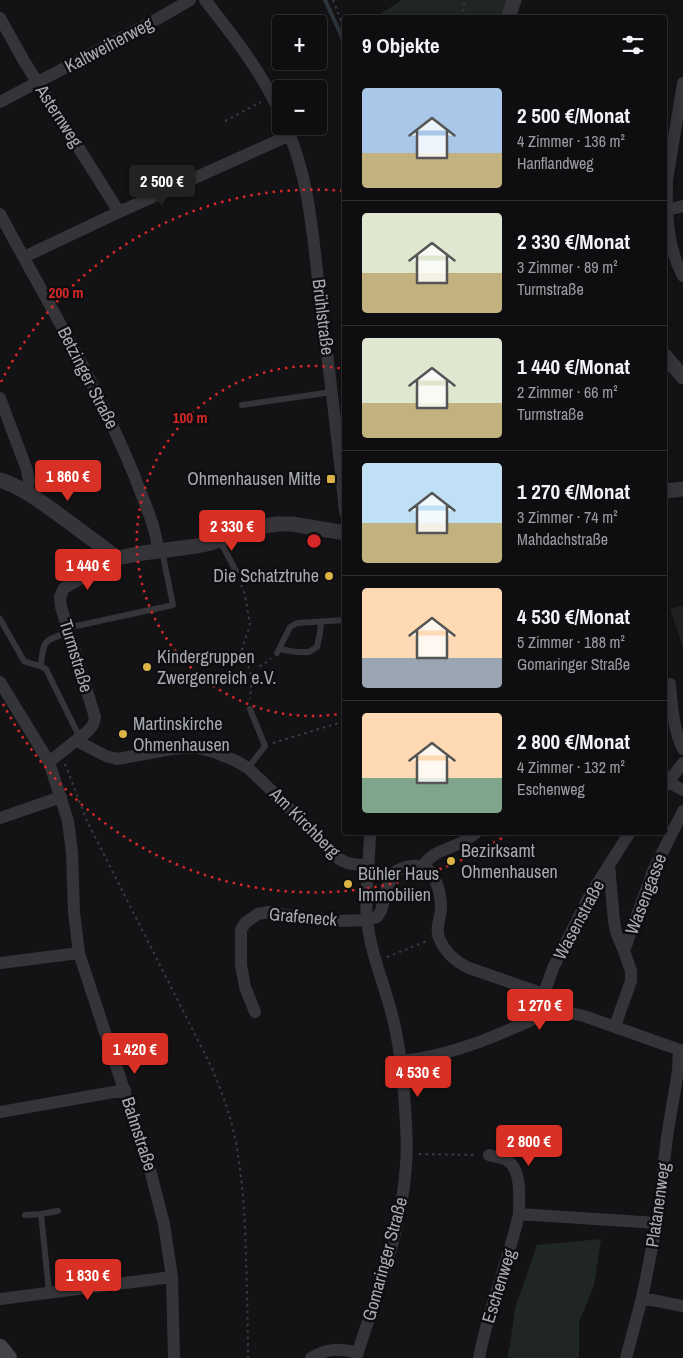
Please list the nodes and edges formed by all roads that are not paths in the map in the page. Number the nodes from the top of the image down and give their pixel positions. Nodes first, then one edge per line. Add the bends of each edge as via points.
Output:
1 (190, 0) edge
2 (204, 0) edge
3 (514, 0) edge
4 (509, 15) edge
5 (0, 18) edge
6 (37, 82) junction
7 (683, 82) edge
8 (272, 96) edge
9 (0, 102) edge
10 (280, 135) edge
11 (289, 135) edge
12 (683, 206) edge
13 (667, 210) junction
14 (120, 212) junction
15 (0, 214) edge
16 (24, 257) junction
17 (683, 276) edge
18 (667, 358) edge
19 (683, 377) edge
20 (332, 392) junction
21 (0, 398) edge
22 (242, 405) dead end
23 (0, 480) edge
24 (342, 484) edge
25 (683, 489) edge
26 (667, 491) edge
27 (27, 492) junction
28 (342, 532) edge
29 (219, 540) junction
30 (160, 551) junction
31 (116, 558) junction
32 (236, 571) road end
33 (0, 619) edge
34 (342, 620) edge
35 (321, 622) junction
36 (68, 631) junction
37 (41, 665) junction
38 (0, 682) edge
39 (670, 684) dead end
40 (250, 709) road end
41 (78, 739) junction
42 (683, 749) edge
43 (55, 758) junction
44 (683, 764) edge
45 (248, 768) junction
46 (667, 783) edge
47 (667, 784) edge
48 (683, 790) edge
49 (61, 797) junction
50 (683, 811) edge
51 (0, 818) edge
52 (370, 835) edge
53 (472, 835) edge
54 (628, 835) edge
55 (609, 864) junction
56 (369, 865) junction
57 (423, 866) junction
58 (367, 920) junction
59 (624, 951) junction
60 (79, 953) junction
61 (0, 963) edge
62 (544, 994) junction
63 (255, 1012) dead end
64 (547, 1013) junction
65 (615, 1026) junction
66 (681, 1051) edge
67 (402, 1060) junction
68 (125, 1090) junction
69 (0, 1112) edge
70 (489, 1155) road end
71 (58, 1211) dead end
72 (41, 1214) junction
73 (519, 1214) junction
74 (25, 1215) dead end
75 (657, 1222) junction
76 (172, 1277) junction
77 (49, 1292) junction
78 (642, 1298) junction
79 (0, 1299) edge
80 (683, 1306) edge
81 (0, 1348) edge
82 (357, 1355) edge
83 (8, 1358) edge
84 (174, 1358) edge
85 (311, 1358) edge
86 (479, 1358) edge
87 (626, 1358) edge

1 - 6 street, Kaltweiherweg
2 - 8 street via 249,57
3 - 4 street
5 - 6 street, Asternweg
6 - 9 street, Kaltweiherweg
6 - 14 street, Asternweg
7 - 13 street via 667,180
10 - 14 street
11 - 20 street, Brühlstraße via 302,173 308,206
12 - 13 street
13 - 17 street via 671,245
14 - 16 street
15 - 16 street, Betzinger Straße
16 - 30 street, Betzinger Straße via 113,426 151,519
18 - 19 street
20 - 22 lane
20 - 24 street, Brühlstraße
21 - 27 street via 27,470
23 - 27 street
25 - 26 street
27 - 31 street
28 - 29 street, Turmstraße via 277,524 259,526
29 - 30 street, Turmstraße
29 - 32 lane
30 - 31 street, Turmstraße
30 - 36 lane via 173,605
31 - 36 street, Turmstraße via 64,588 60,596 61,607
33 - 37 lane via 24,661
34 - 35 lane
35 - 35 lane via 290,626 278,651 309,652 317,647
36 - 37 lane via 46,640
36 - 41 street, Turmstraße via 95,717 93,725
37 - 41 lane via 46,669
38 - 43 street, Bahnstraße
39 - 42 street via 676,729
40 - 45 lane via 265,746
41 - 43 street
41 - 45 street, Am Kirchberg via 106,756 118,759 187,747 204,748
43 - 49 street, Bahnstraße
44 - 46 street
45 - 56 street, Am Kirchberg via 334,854 346,863
47 - 48 street
49 - 51 street
49 - 60 street, Bahnstraße via 70,836
50 - 59 street, Wasengasse via 653,871
52 - 56 street, Gomaringer Straße
53 - 57 street via 456,846 434,854
54 - 55 street, Wasenstraße
55 - 59 street, Wasengasse via 614,922
55 - 62 street, Wasenstraße via 570,934
56 - 58 street, Gomaringer Straße
57 - 58 street via 396,871 387,887 382,911 377,917
57 - 62 street via 436,882 441,896 438,937 447,952 459,964
58 - 63 street, Grafeneck via 321,920 268,912 258,914 245,923 240,937 241,965
58 - 67 street, Gomaringer Straße
59 - 65 street, Wasengasse via 631,971 630,981
60 - 61 street
60 - 68 street, Bahnstraße
62 - 64 street, Wasenstraße
64 - 65 street via 572,1013
64 - 67 street via 455,1050
65 - 66 street
66 - 75 street, Platanenweg
67 - 82 street, Gomaringer Straße via 407,1154 404,1192 396,1229
68 - 69 street
68 - 76 street, Bahnstraße via 158,1197
70 - 73 street, Eschenweg via 510,1161 516,1168
71 - 72 lane
72 - 74 lane
72 - 77 lane
73 - 75 street
73 - 86 street, Eschenweg
75 - 78 street, Platanenweg
76 - 77 street
76 - 84 street, Bahnstraße
77 - 79 street
78 - 80 street
78 - 87 street, Platanenweg
81 - 83 main road
82 - 85 street via 335,1349

